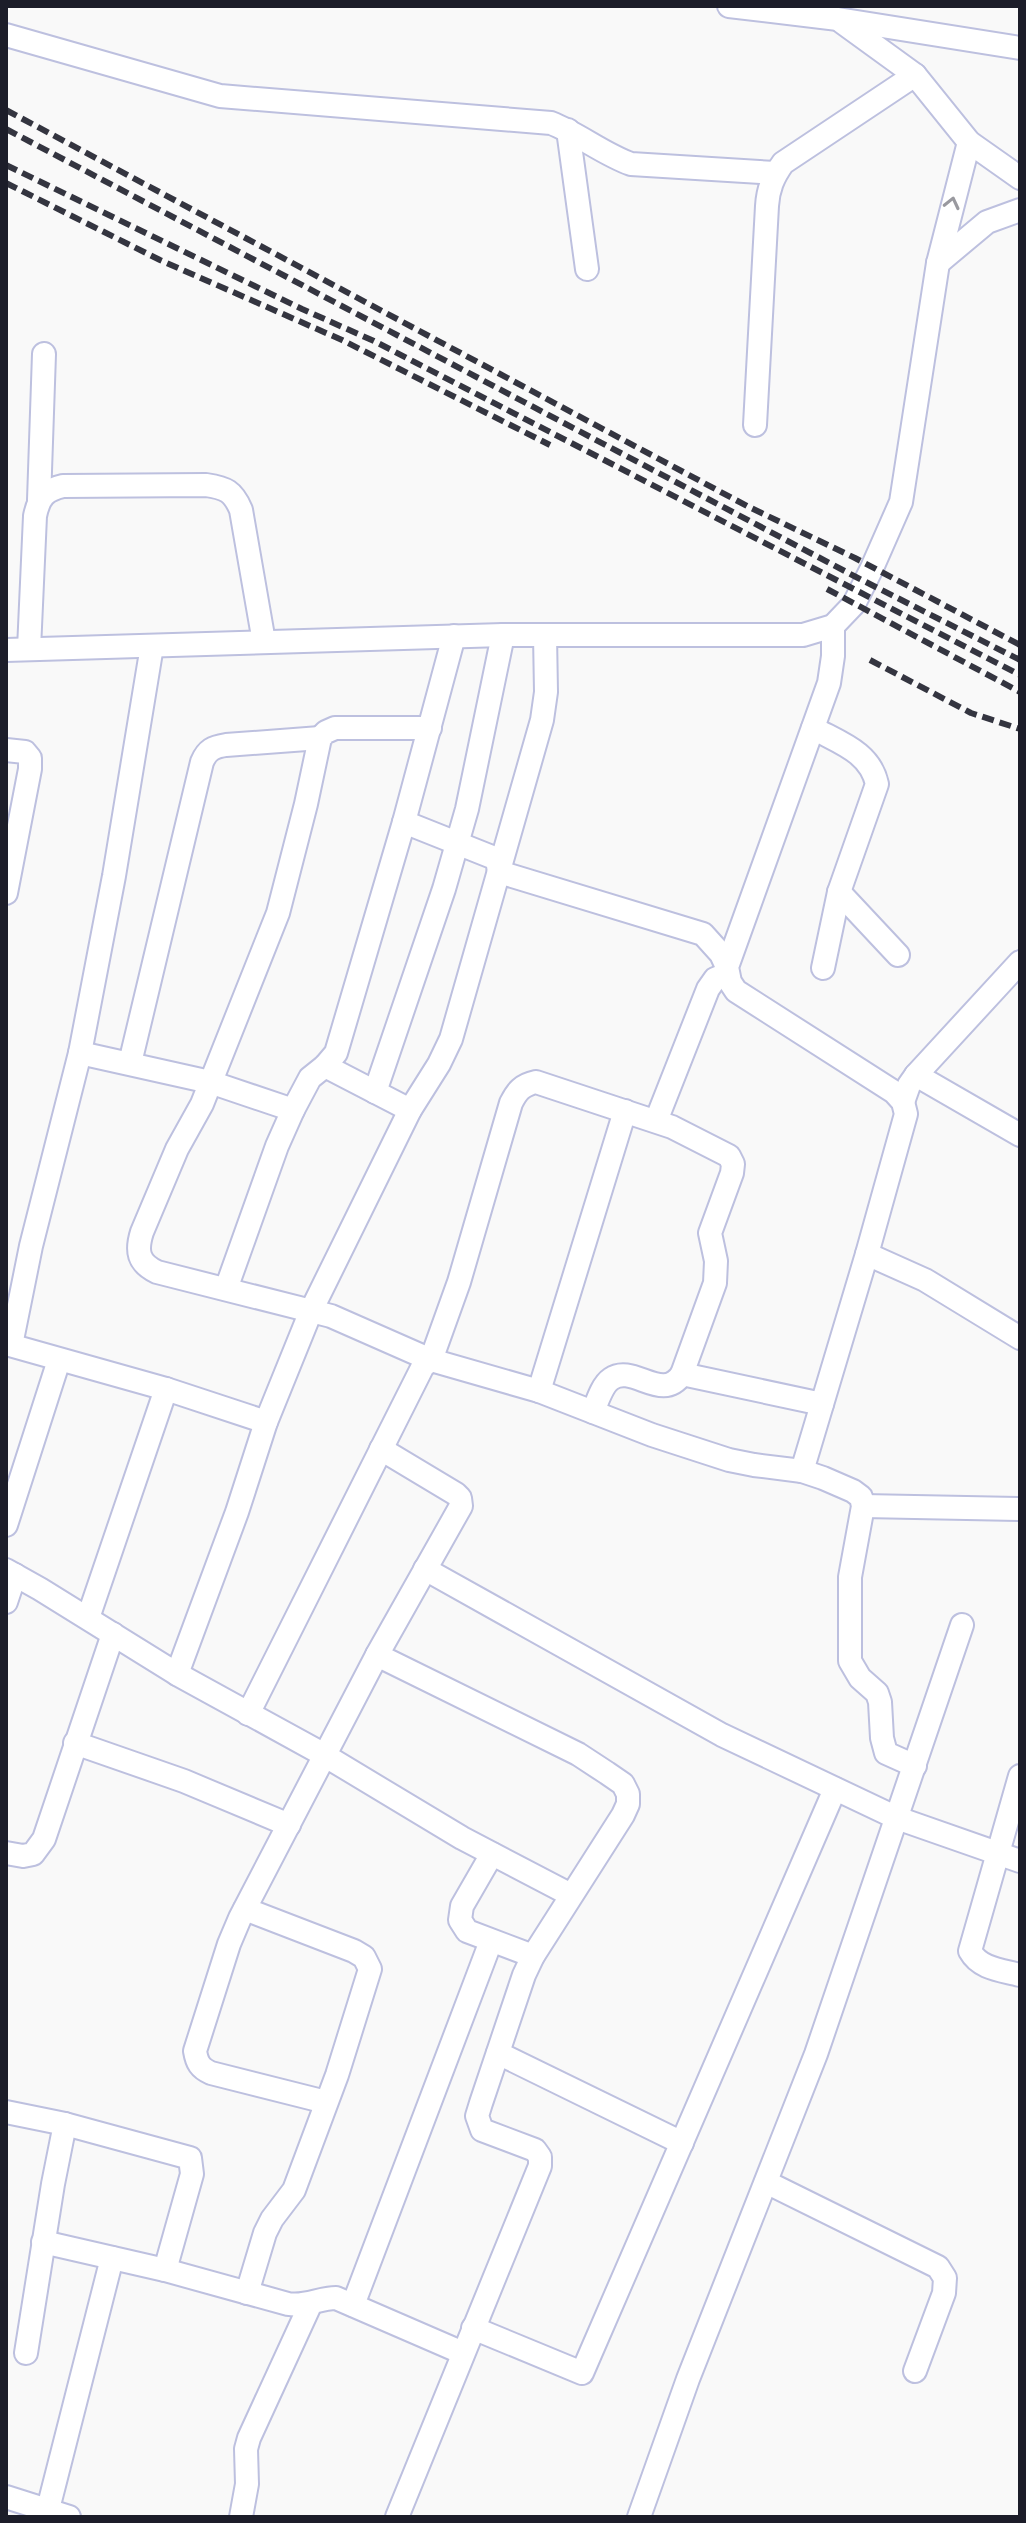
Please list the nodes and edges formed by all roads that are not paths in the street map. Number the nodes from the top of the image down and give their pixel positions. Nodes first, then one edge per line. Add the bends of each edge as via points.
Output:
1 (729, 6) edge
2 (830, 12) edge
3 (6, 35) edge
4 (1020, 48) edge
5 (915, 75) junction
6 (568, 130) junction
7 (969, 142) junction
8 (775, 173) junction
9 (1020, 178) edge
10 (1020, 210) edge
11 (938, 263) junction
12 (587, 269) dead end
13 (44, 354) dead end
14 (755, 425) dead end
15 (39, 500) junction
16 (833, 626) junction
17 (503, 635) junction
18 (545, 635) junction
19 (454, 636) junction
20 (264, 642) junction
21 (152, 646) junction
22 (29, 649) junction
23 (6, 650) edge
24 (430, 728) junction
25 (813, 728) junction
26 (320, 738) junction
27 (6, 750) edge
28 (404, 822) junction
29 (455, 843) junction
30 (499, 872) junction
31 (839, 892) junction
32 (6, 893) edge
33 (898, 955) dead end
34 (1020, 962) edge
35 (823, 968) dead end
36 (727, 970) junction
37 (80, 1053) junction
38 (130, 1063) junction
39 (325, 1066) junction
40 (916, 1075) junction
41 (210, 1082) junction
42 (375, 1092) junction
43 (903, 1102) junction
44 (293, 1110) junction
45 (410, 1110) junction
46 (625, 1111) junction
47 (656, 1121) junction
48 (1020, 1135) edge
49 (867, 1254) junction
50 (226, 1289) junction
51 (311, 1311) junction
52 (1020, 1338) edge
53 (8, 1344) edge
54 (59, 1360) junction
55 (431, 1360) junction
56 (682, 1374) junction
57 (166, 1389) junction
58 (539, 1391) junction
59 (822, 1404) junction
60 (593, 1412) junction
61 (266, 1422) junction
62 (381, 1449) junction
63 (802, 1471) junction
64 (863, 1506) junction
65 (1020, 1509) edge
66 (6, 1525) edge
67 (425, 1569) junction
68 (10, 1573) edge
69 (6, 1602) edge
70 (88, 1618) junction
71 (962, 1625) dead end
72 (113, 1634) junction
73 (377, 1655) junction
74 (177, 1674) junction
75 (248, 1714) junction
76 (75, 1743) junction
77 (325, 1756) junction
78 (915, 1766) junction
79 (1020, 1776) edge
80 (835, 1789) junction
81 (897, 1818) junction
82 (289, 1825) junction
83 (6, 1853) edge
84 (492, 1854) junction
85 (1010, 1858) edge
86 (571, 1895) junction
87 (245, 1909) junction
88 (491, 1941) junction
89 (533, 1956) junction
90 (1020, 1975) edge
91 (498, 2053) junction
92 (326, 2102) junction
93 (6, 2112) edge
94 (65, 2124) junction
95 (682, 2143) junction
96 (766, 2182) junction
97 (43, 2242) junction
98 (112, 2258) junction
99 (165, 2270) junction
100 (247, 2293) junction
101 (311, 2303) junction
102 (353, 2305) junction
103 (473, 2328) junction
104 (26, 2353) dead end
105 (463, 2353) junction
106 (915, 2371) dead end
107 (6, 2497) edge
108 (59, 2513) edge
109 (241, 2517) edge
110 (397, 2517) edge
111 (639, 2517) edge

1 - 2 street
2 - 4 street
2 - 5 street
3 - 6 street via 220,96 533,121
5 - 7 street
5 - 8 street
6 - 8 street via 631,164
6 - 12 street
7 - 9 street
11 -> 7 street
8 - 14 street via 768,190
10 - 11 street via 987,222
11 - 16 street via 901,502 854,604
13 - 15 street
15 - 20 street via 49,489 63,486 222,488 236,497 241,510
15 - 22 street
16 - 18 street via 803,635
16 - 25 street via 829,683
17 - 18 street
17 - 19 street
17 - 29 street via 467,809
18 - 30 street via 542,720
19 - 20 street
19 - 24 street
20 - 21 street
21 - 22 street
21 - 37 street
22 - 23 street
24 - 26 street via 335,728
24 - 28 street
25 - 31 street via 863,757 877,784
25 - 36 street
26 - 38 street via 217,746 206,752
26 - 41 street via 278,913
27 - 32 street via 25,752 30,758
28 - 29 street
28 - 39 street via 336,1053
29 - 30 street via 497,859
29 - 42 street
30 - 36 street via 703,934
30 - 45 street via 451,1039
31 - 33 street
31 - 35 street
34 - 40 street
36 - 43 street via 736,991
36 - 47 street via 708,989
37 - 38 street
37 - 53 street
38 - 41 street
39 - 42 street
39 - 44 street via 310,1078
40 - 43 street
40 - 48 street
41 - 44 street
41 - 50 street via 138,1246 139,1257 157,1272
42 - 45 street
43 - 49 street via 906,1114
44 - 50 street
45 - 51 street
46 - 47 street
46 - 55 street via 536,1082 519,1089
46 - 58 street
47 - 56 street via 729,1156 733,1164 710,1233 715,1283
49 - 52 street via 925,1280
49 - 59 street
50 - 51 street
51 - 55 street
51 - 61 street
53 - 54 street
54 - 57 street
54 - 66 street
55 - 58 street
55 - 62 street via 423,1366
56 - 59 street
56 - 60 street via 668,1385 613,1377
57 - 61 street
57 - 70 street
58 - 60 street
59 - 63 street
60 - 63 street via 729,1460
61 - 74 street
62 - 67 street via 460,1498 457,1515
62 - 75 street
63 - 64 street via 853,1491
64 - 65 street
64 - 78 street via 850,1577 850,1661 877,1693 886,1753
67 - 73 street
67 - 80 street via 722,1735
68 - 69 street
68 - 70 street
70 - 72 street
71 - 78 street
72 - 74 street
72 - 76 street
73 - 77 street
73 - 86 street via 578,1754 623,1784 628,1794 623,1815
74 - 75 street
75 - 77 street
76 - 82 street
76 - 83 street via 39,1849 23,1856
77 - 82 street
77 - 84 street
78 - 81 street
79 - 85 street
80 - 81 street
80 - 95 street
81 - 85 street
81 - 96 street
82 - 87 street
84 - 86 street
84 - 88 street via 462,1906 460,1920 467,1931
85 - 90 street via 970,1951 986,1967
86 - 89 street
87 - 92 street via 354,1951 370,1969
87 - 92 street via 229,1944 196,2061 211,2073
88 - 89 street
88 - 102 street
89 - 91 street
91 - 95 street
91 - 103 street via 478,2124 535,2150 540,2166
92 - 100 street via 294,2190 265,2233
93 - 94 street
94 - 97 street
94 - 99 street via 190,2158 192,2174
95 - 103 street via 582,2373
96 - 106 street via 938,2267 945,2278 944,2293
96 - 111 street
97 - 98 street
97 - 104 street
98 - 99 street
98 - 108 street
99 - 100 street
100 - 101 street via 288,2304
101 - 102 street via 336,2298
101 - 109 street via 249,2438
102 - 105 street
103 - 105 street
105 - 110 street
107 - 108 street

